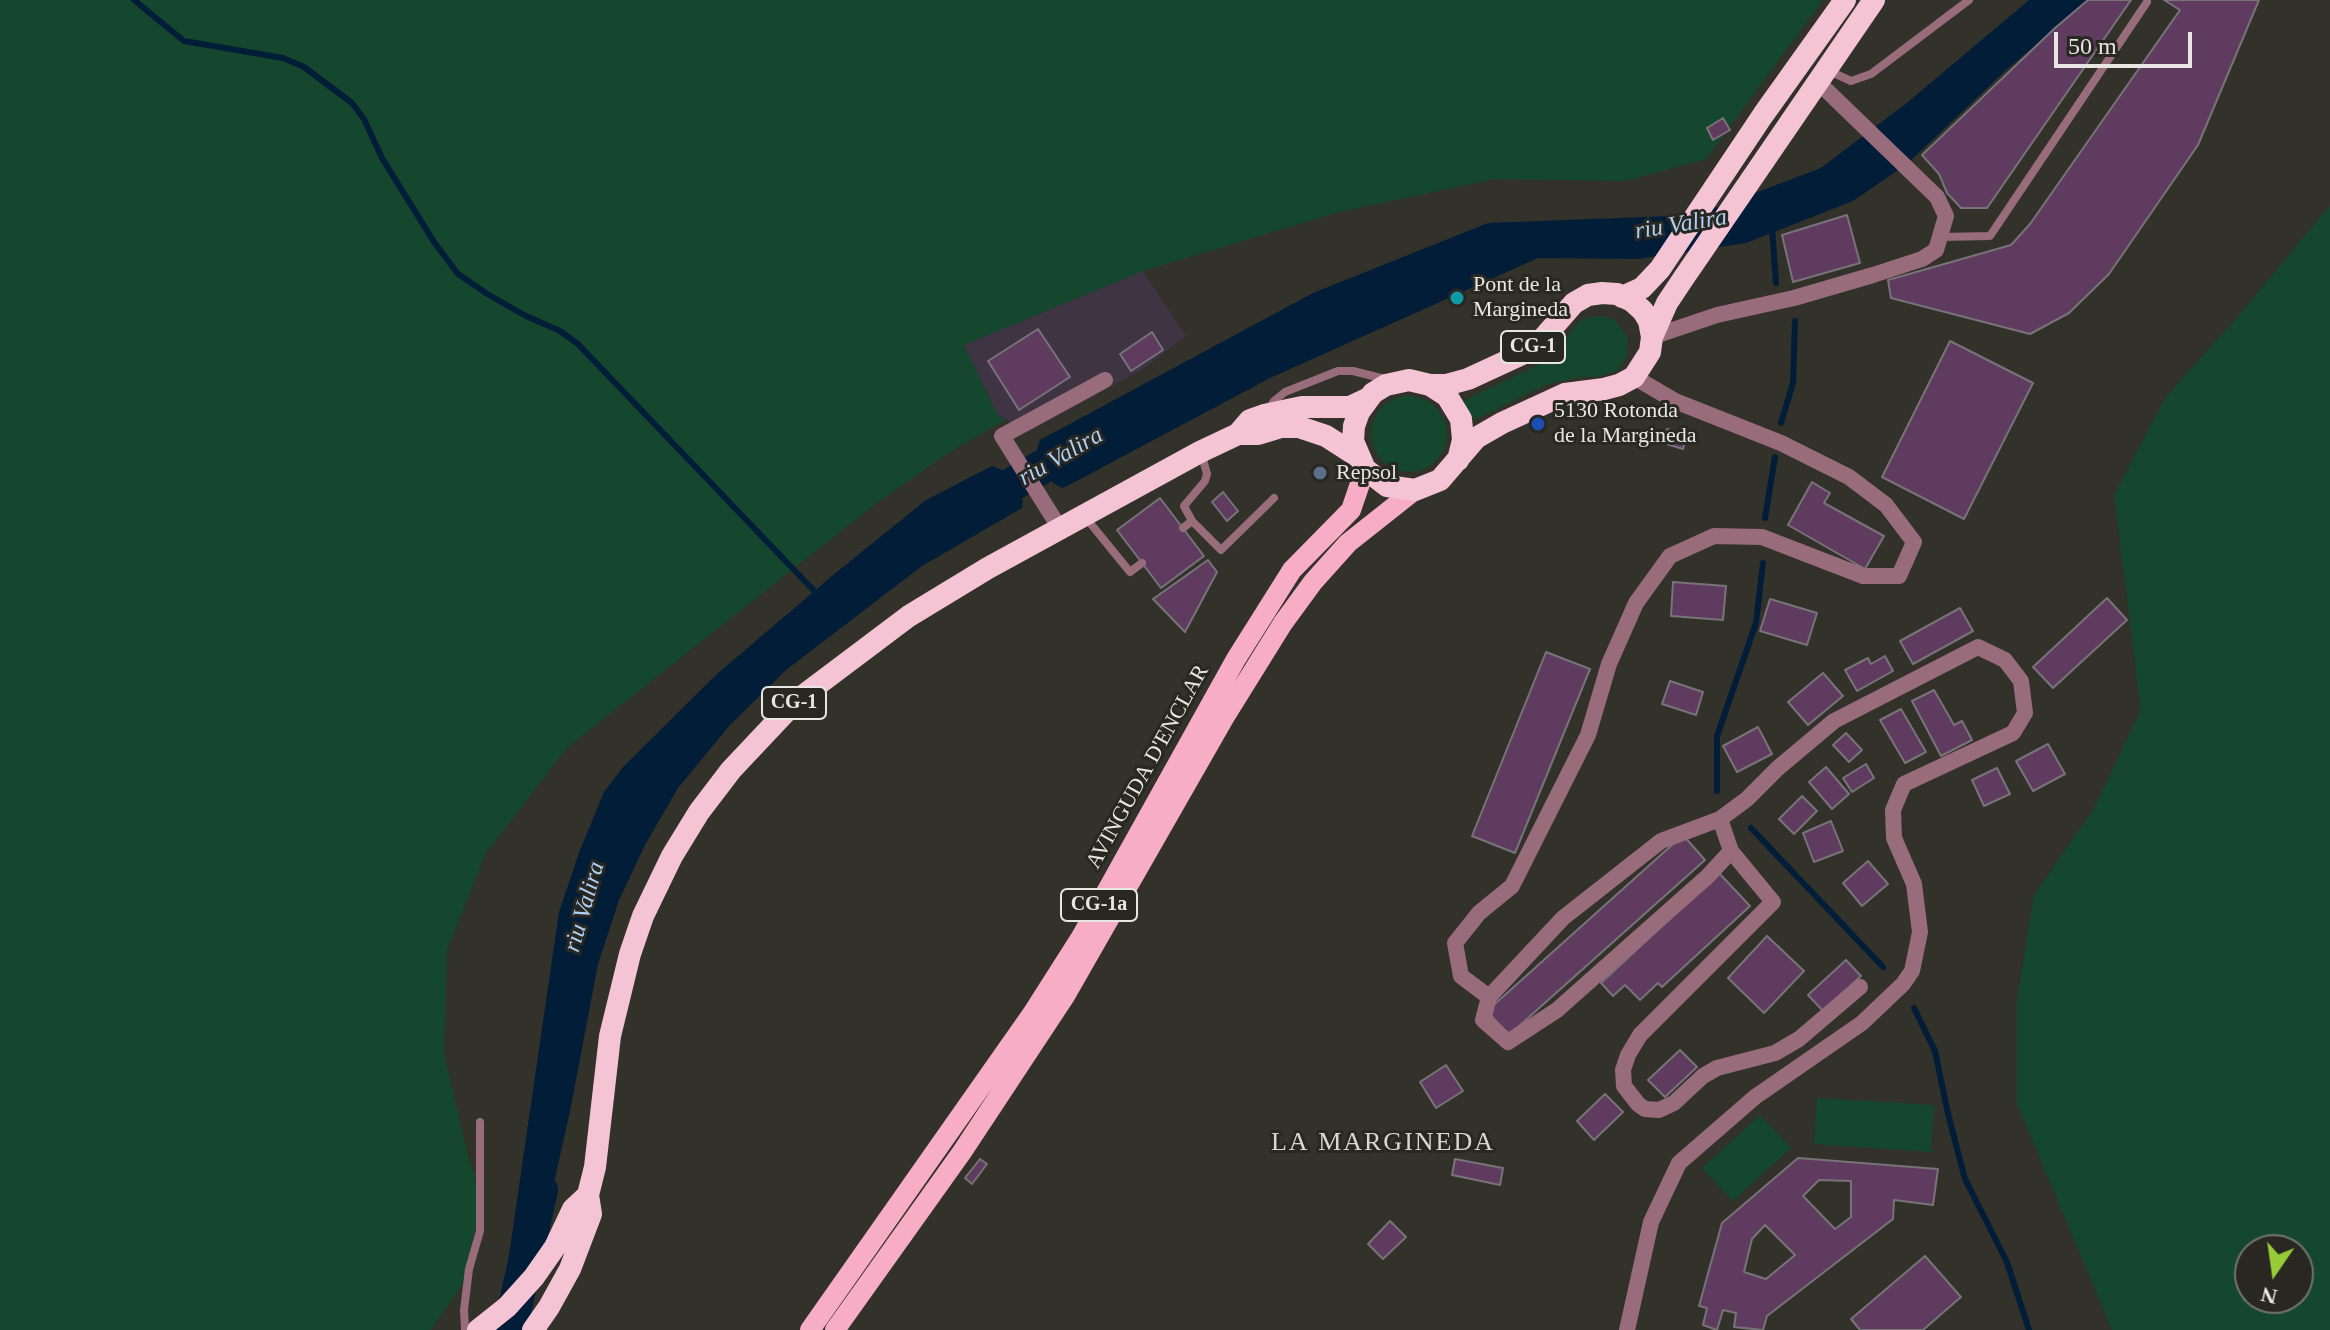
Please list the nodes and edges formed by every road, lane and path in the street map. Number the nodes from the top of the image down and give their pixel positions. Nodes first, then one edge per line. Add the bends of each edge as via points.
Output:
1 (1845, 0) edge
2 (1874, 0) edge
3 (1969, 0) edge
4 (2147, 2) dead end
5 (1822, 76) junction
6 (1941, 237) junction
7 (1622, 297) junction
8 (1652, 337) junction
9 (1634, 377) junction
10 (1105, 380) dead end
11 (1394, 382) junction
12 (1430, 385) junction
13 (1367, 399) junction
14 (1264, 415) junction
15 (1238, 434) junction
16 (1200, 452) junction
17 (1458, 460) junction
18 (1361, 462) junction
19 (1415, 490) junction
20 (1274, 498) dead end
21 (1083, 514) junction
22 (1192, 521) junction
23 (1059, 527) junction
24 (1183, 528) dead end
25 (1142, 563) dead end
26 (1720, 819) junction
27 (1731, 851) junction
28 (1860, 987) dead end
29 (1489, 997) junction
30 (480, 1122) dead end
31 (588, 1195) junction
32 (478, 1328) edge
33 (512, 1330) edge
34 (533, 1330) edge
35 (810, 1330) edge
36 (835, 1330) edge
37 (1627, 1330) edge

1 - 7 highway via 1660,269 1642,288
2 - 5 highway
3 - 5 lane via 1871,74 1851,81
4 - 6 lane via 1990,236
5 - 6 street via 1850,113 1937,197 1946,216
5 - 8 highway via 1667,303
6 - 8 street via 1936,250 1922,259
7 - 8 highway via 1643,311
7 - 12 highway, CG-1 via 1588,295 1520,355 1468,379
8 - 9 highway via 1650,352
9 - 17 highway, CG-1 via 1543,403 1476,438
9 - 29 street via 1675,401 1849,477 1886,505 1914,542 1899,576 1863,576 1762,537 1714,536 1670,556 1636,603 1609,664 1588,735 1512,886 1479,913 1455,943 1461,976
10 - 23 street via 1002,436
11 - 12 highway, CG-1
11 - 13 highway, CG-1
11 - 14 lane via 1338,371 1285,392
12 - 17 highway via 1452,401 1461,419
13 - 14 highway, CG-1 via 1350,407 1302,407
13 - 18 highway via 1354,426
14 - 15 highway, CG-1 via 1250,420
15 - 16 highway, CG-1
15 - 18 highway, CG-1 via 1299,427 1326,436
16 - 21 highway, CG-1
16 - 22 lane via 1205,481 1184,506
17 - 19 highway, CG-1 via 1440,480
18 - 19 highway, CG-1 via 1387,486
18 - 35 main road, AVINGUDA D'ENCLAR / CG-1a via 1351,510 1292,570 1236,659 1081,937
19 - 36 main road, AVINGUDA D'ENCLAR / CG-1a via 1348,543 1283,623 1065,996
20 - 22 lane via 1221,550
21 - 23 highway, CG-1
21 - 25 lane via 1130,572
22 - 24 lane
23 - 31 highway, CG-1 via 909,616 796,701 699,812 653,894 630,954 610,1036
26 - 27 street
26 - 29 street via 1661,841 1563,918
26 - 37 street via 1834,721 1978,647 2005,660 2021,681 2025,713 2013,733 1904,784 1893,810 1894,838 1914,884 1920,932 1912,971 1862,1023 1755,1097 1679,1163 1651,1222
27 - 28 street via 1773,902 1640,1035 1623,1070 1624,1086 1638,1104 1659,1110 1717,1068 1775,1053
27 - 29 street via 1557,1010 1508,1042 1483,1020
30 - 32 lane via 480,1231 464,1310
31 - 32 highway, CG-1 via 573,1209 534,1277
31 - 34 highway, CG-1 via 591,1214 570,1269
32 - 33 highway via 504,1324

